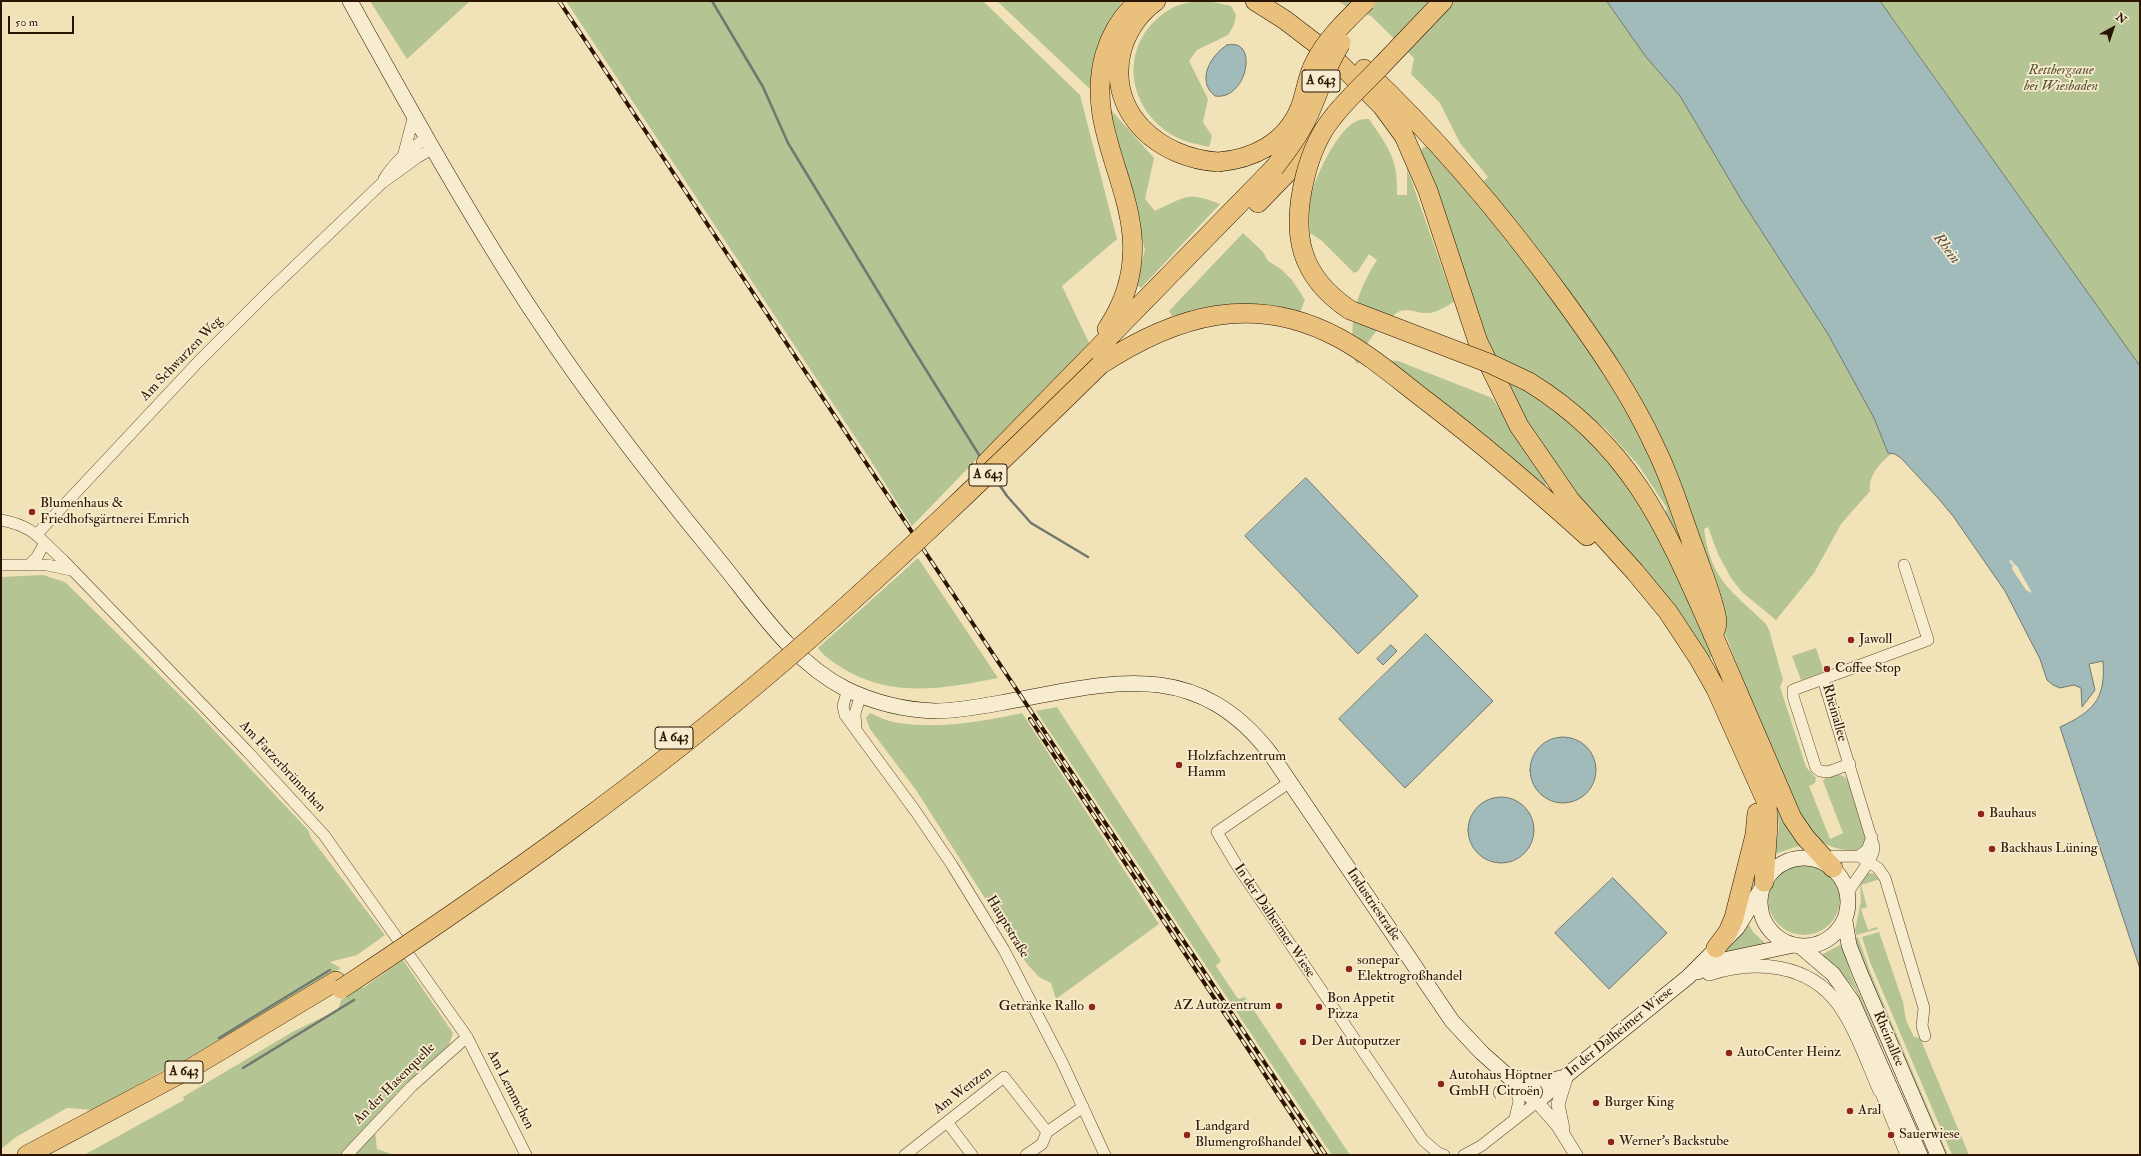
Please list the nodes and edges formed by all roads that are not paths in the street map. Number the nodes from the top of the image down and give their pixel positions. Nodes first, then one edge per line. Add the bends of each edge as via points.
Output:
1 (350, 1) edge
2 (1138, 1) edge
3 (1156, 1) edge
4 (1255, 1) edge
5 (1366, 1) edge
6 (1379, 1) edge
7 (1443, 1) edge
8 (1285, 10) edge
9 (414, 115) junction
10 (1332, 118) junction
11 (430, 143) junction
12 (404, 154) junction
13 (382, 183) junction
14 (1100, 364) junction
15 (1082, 366) junction
16 (1, 520) edge
17 (37, 534) junction
18 (44, 544) junction
19 (1, 565) edge
20 (29, 565) junction
21 (1904, 565) dead end
22 (71, 570) junction
23 (1679, 629) junction
24 (1713, 635) junction
25 (1823, 679) junction
26 (854, 692) junction
27 (1746, 753) junction
28 (1850, 764) junction
29 (1290, 782) junction
30 (1872, 836) junction
31 (1859, 856) junction
32 (1821, 861) junction
33 (1869, 862) junction
34 (1763, 884) junction
35 (1848, 893) junction
36 (1844, 921) junction
37 (1797, 945) junction
38 (1716, 948) junction
39 (1684, 980) junction
40 (338, 985) junction
41 (1925, 1036) dead end
42 (1869, 1037) junction
43 (467, 1038) junction
44 (1567, 1076) junction
45 (1514, 1081) junction
46 (1880, 1091) junction
47 (1537, 1102) junction
48 (1083, 1107) junction
49 (1515, 1118) junction
50 (947, 1122) junction
51 (1047, 1132) junction
52 (1566, 1138) junction
53 (27, 1155) edge
54 (53, 1155) edge
55 (347, 1155) edge
56 (526, 1155) edge
57 (905, 1155) edge
58 (972, 1155) edge
59 (1026, 1155) edge
60 (1105, 1155) edge
61 (1444, 1155) edge
62 (1464, 1155) edge
63 (1576, 1155) edge
64 (1907, 1155) edge
65 (1920, 1155) edge
66 (1938, 1155) edge

1 - 9 main road, Industriestraße
2 - 15 highway via 1120,22 1110,42 1103,63 1100,91 1102,123 1130,221 1133,245 1131,270 1126,294 1116,316
3 - 5 highway, bridge via 1134,23 1123,47 1119,73 1124,98 1144,132 1165,148 1190,158 1218,162 1252,156 1281,137 1300,108 1315,61 1328,42
4 - 8 highway
6 - 15 highway, A 643, bridge via 1351,30 1335,52 1323,75 1307,118 1283,157
7 - 10 highway, A 643, bridge
8 - 23 highway via 1382,106 1401,131 1428,191 1478,342 1519,426 1570,500 1652,592
8 - 24 highway via 1355,60 1442,149 1519,240 1601,352 1648,432 1663,465 1713,606 1717,621
9 - 11 main road, Industriestraße
9 - 12 street, Am Schwarzen Weg
10 - 14 highway, A 643, bridge via 1284,177
10 - 24 highway, bridge via 1309,162 1298,214 1303,252 1313,275 1339,303 1361,316 1492,364 1529,382 1582,420 1627,468 1654,509 1673,544
11 - 12 street, Am Schwarzen Weg
11 - 13 street, Am Schwarzen Weg via 418,157
11 - 26 main road, Industriestraße via 533,312 647,471 791,647 813,667
12 - 13 street, Am Schwarzen Weg
13 - 17 street, Am Schwarzen Weg via 198,362
14 - 23 highway via 1130,345 1175,325 1216,315 1279,317 1319,329 1357,349 1389,372 1527,483 1636,580
14 - 40 highway, A 643, bridge via 965,497 879,577 702,729 616,797 526,863 434,927
15 - 40 highway, A 643 via 919,526 845,594 710,709 607,790
16 - 17 street via 21,525
17 - 18 street, Am Fatzerbrünnchen
18 - 20 street
18 - 22 street, Am Fatzerbrünnchen
19 - 20 street
20 - 22 street
21 - 25 street, Rheinallee via 1928,640
22 - 43 street, Am Fatzerbrünnchen via 248,751 324,835
23 - 27 highway via 1716,689
24 - 32 highway via 1792,818
25 - 28 street, Rheinallee
25 - 28 street via 1793,690 1811,756 1820,771 1828,772
26 - 29 main road, Industriestraße via 892,705 936,711 1121,683 1159,684 1198,696 1222,708 1262,743
26 - 48 street, Hauptstraße via 843,702 843,711 916,812 988,924 1034,1006
27 - 34 highway via 1767,803 1768,826
27 - 38 highway via 1755,788 1755,836 1734,918 1728,932
28 - 30 street, Rheinallee
29 - 45 main road, Industriestraße via 1452,1021
29 - 61 street, In der Dalheimer Wiese via 1216,832 1423,1140
30 - 31 street via 1868,848
30 - 33 street, Rheinallee via 1874,850
31 - 32 street
31 - 33 street
32 - 34 main road via 1798,857 1783,862
32 - 35 main road via 1843,879
33 - 35 street, Rheinallee via 1855,879
33 - 41 street via 1880,869 1885,878 1924,1008 1922,1026
34 - 37 main road via 1760,904 1765,922 1777,937
34 - 38 main road, In der Dalheimer Wiese via 1741,923
35 - 36 main road via 1849,908
36 - 37 main road via 1834,935 1824,942
36 - 66 main road, Rheinallee via 1849,945 1860,973
37 - 39 main road, In der Dalheimer Wiese via 1719,962
37 - 42 main road, Rheinallee via 1832,974 1846,990
38 - 39 main road, In der Dalheimer Wiese
39 - 44 main road, In der Dalheimer Wiese
39 - 46 street via 1726,968 1748,966 1782,968 1809,978 1824,988 1839,1005
40 - 53 highway, A 643 via 193,1068
40 - 54 highway, A 643 via 242,1051
42 - 46 street, Rheinallee
42 - 65 main road, Rheinallee
43 - 55 street, An der Hasenquelle via 412,1086
43 - 56 street, Am Lemmchen
44 - 45 main road via 1539,1085
44 - 47 main road, In der Dalheimer Wiese
44 - 52 street via 1561,1090 1558,1111
45 - 47 main road, Industriestraße
45 - 49 street via 1519,1101
46 - 64 street, Rheinallee
47 - 49 street, In der Dalheimer Wiese
47 - 52 street, Industriestraße
48 - 51 street
48 - 60 street, Hauptstraße
49 - 62 street, In der Dalheimer Wiese via 1481,1146
50 - 51 street, Am Wenzen via 1004,1077
50 - 57 street, Am Wenzen
50 - 58 street
51 - 59 street via 1042,1144
52 - 63 street, Industriestraße

